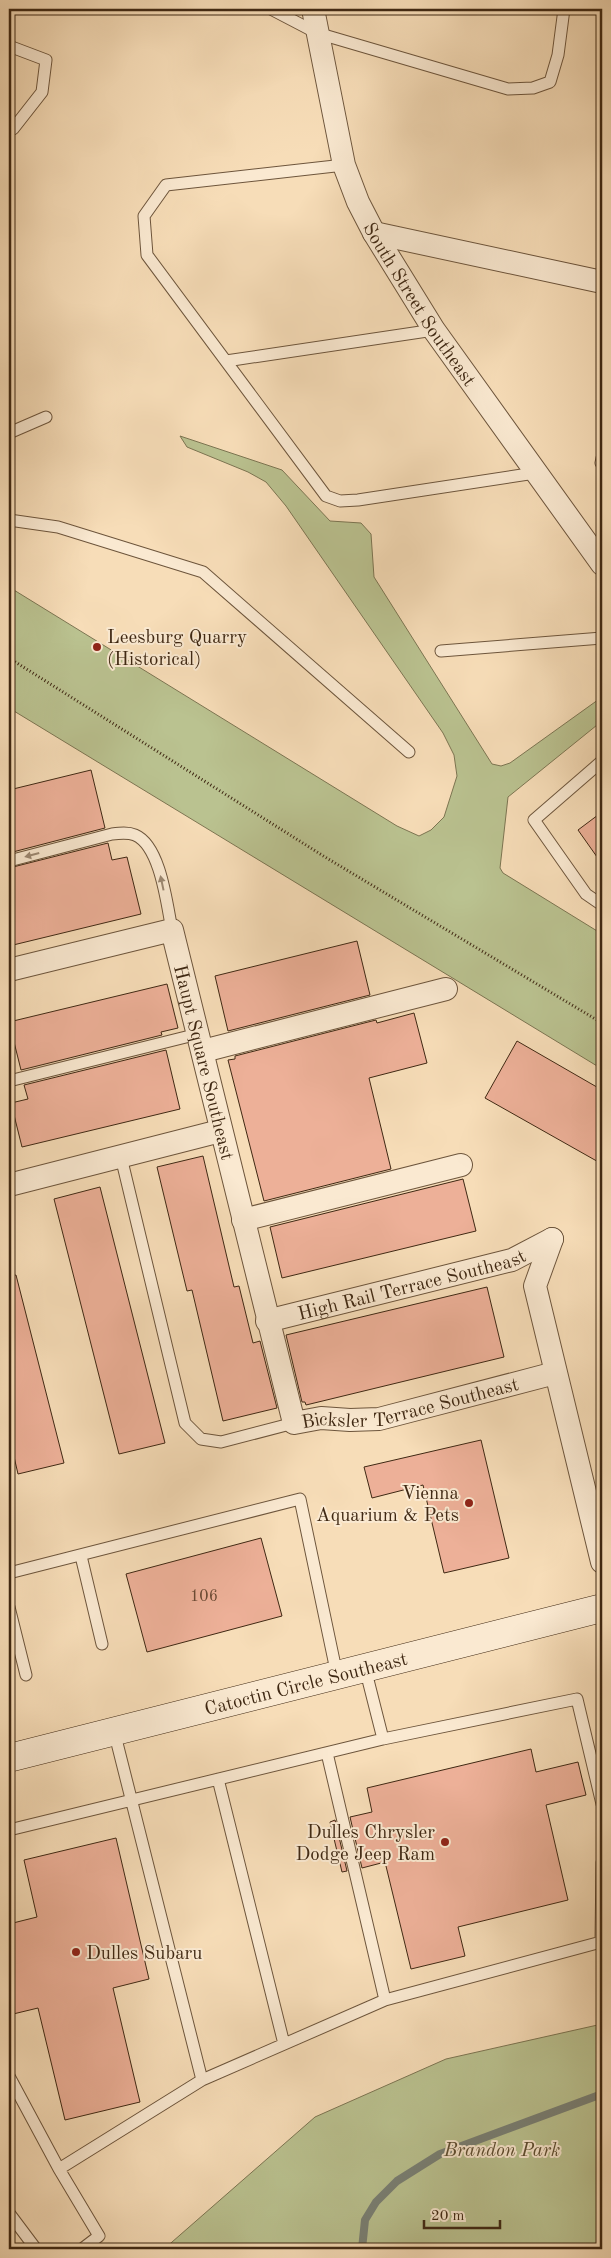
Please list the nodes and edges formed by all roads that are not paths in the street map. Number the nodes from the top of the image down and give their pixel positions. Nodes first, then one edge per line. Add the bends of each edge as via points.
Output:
1 (271, 9) edge
2 (312, 9) edge
3 (564, 9) edge
4 (317, 33) junction
5 (9, 46) edge
6 (9, 129) edge
7 (344, 166) junction
8 (374, 233) junction
9 (602, 282) edge
10 (434, 330) junction
11 (226, 361) junction
12 (46, 417) dead end
13 (9, 432) edge
14 (535, 473) junction
15 (9, 520) edge
16 (602, 564) edge
17 (602, 638) edge
18 (441, 650) dead end
19 (409, 752) dead end
20 (602, 762) edge
21 (9, 861) edge
22 (602, 905) edge
23 (172, 930) junction
24 (9, 970) edge
25 (446, 989) dead end
26 (200, 1042) junction
27 (9, 1082) edge
28 (220, 1131) junction
29 (121, 1157) junction
30 (462, 1164) dead end
31 (9, 1185) edge
32 (243, 1220) junction
33 (267, 1321) junction
34 (555, 1373) junction
35 (294, 1423) junction
36 (81, 1556) junction
37 (602, 1562) edge
38 (9, 1573) edge
39 (9, 1607) edge
40 (602, 1608) edge
41 (102, 1644) dead end
42 (365, 1668) junction
43 (26, 1675) dead end
44 (337, 1675) junction
45 (114, 1731) junction
46 (383, 1739) junction
47 (327, 1753) junction
48 (9, 1758) edge
49 (218, 1778) junction
50 (131, 1800) junction
51 (602, 1804) edge
52 (9, 1830) edge
53 (602, 1862) edge
54 (385, 2000) junction
55 (284, 2044) junction
56 (9, 2076) edge
57 (202, 2080) junction
58 (60, 2169) junction
59 (9, 2214) edge
60 (36, 2249) edge
61 (82, 2249) edge

1 - 4 lane
2 - 4 street, South Street Southeast
3 - 4 lane via 558,55 550,82 533,88 508,88
4 - 7 street, South Street Southeast
5 - 6 lane via 46,60 42,92 13,129
7 - 8 street, South Street Southeast
7 - 11 lane via 166,185 144,216 147,255
8 - 9 street
8 - 10 street, South Street Southeast
10 - 11 lane
10 - 14 street, South Street Southeast
11 - 14 lane via 326,496 340,501 358,500
12 - 13 lane
14 - 16 street, South Street Southeast
15 - 19 lane via 58,526 203,572
17 - 18 lane
20 - 22 lane via 534,820 586,894
23 -> 21 lane, Haupt Square Southeast via 159,868 137,835 112,834
23 - 24 street
23 - 26 street, Haupt Square Southeast
25 - 26 street
26 - 27 lane
26 - 28 street, Haupt Square Southeast
28 - 29 street
28 - 32 street, Haupt Square Southeast
29 - 31 street
29 - 35 lane, Bicksler Terrace Southeast via 185,1423 201,1439 221,1442
30 - 32 street
32 - 33 street, Haupt Square Southeast
33 - 34 street, High Rail Terrace Southeast via 512,1260 552,1239 535,1286
33 - 35 street, Haupt Square Southeast
34 - 35 street, Bicksler Terrace Southeast via 379,1419 321,1418
34 - 37 street
36 - 38 lane
36 - 41 lane
36 - 44 lane via 300,1499
39 - 43 lane
40 - 42 main road, Catoctin Circle Southeast
42 - 44 main road, Catoctin Circle Southeast
42 - 46 lane
44 - 45 main road, Catoctin Circle Southeast
45 - 48 main road, Catoctin Circle Southeast
45 - 50 lane
46 - 47 lane
46 - 51 lane via 577,1699
47 - 49 lane
47 - 54 lane
49 - 50 lane
49 - 55 lane
50 - 52 lane
50 - 57 lane
53 - 54 lane via 601,1942
54 - 55 lane
55 - 57 lane
56 - 58 lane
57 - 58 lane
58 - 61 lane via 100,2236
59 - 60 lane

